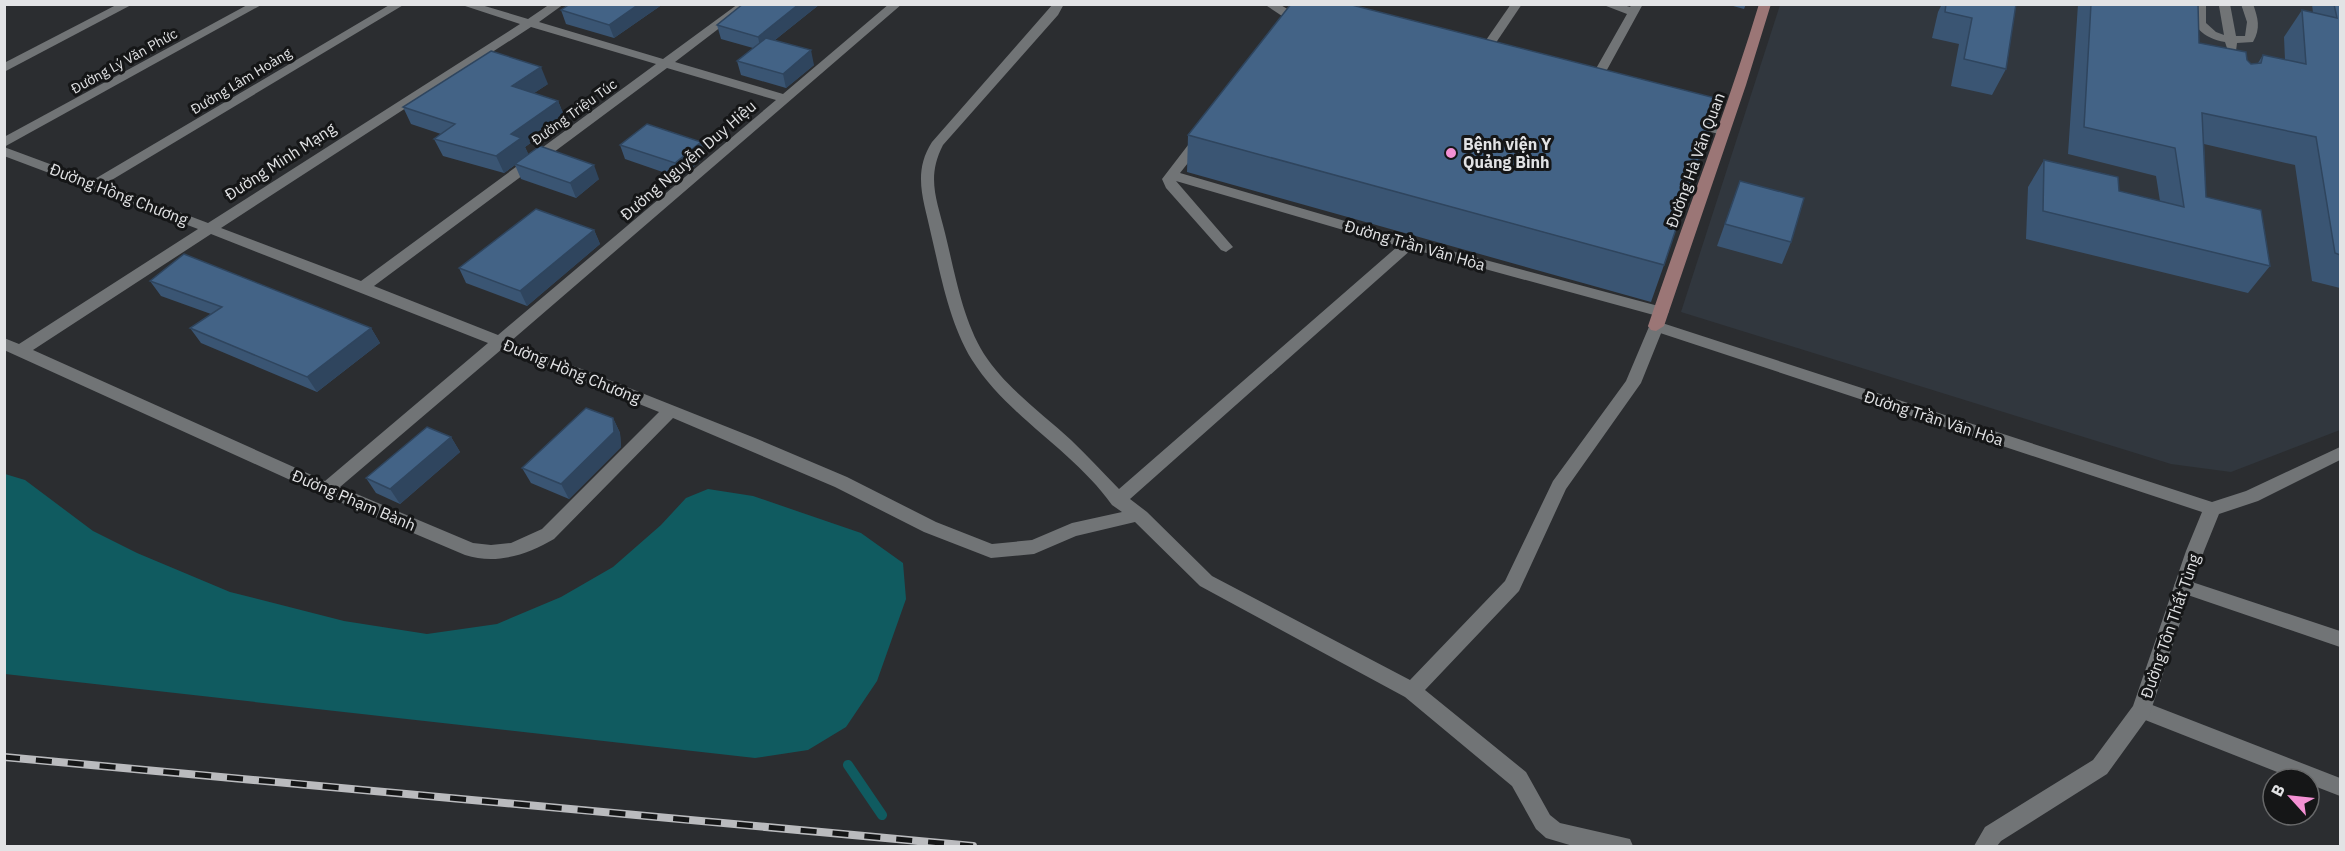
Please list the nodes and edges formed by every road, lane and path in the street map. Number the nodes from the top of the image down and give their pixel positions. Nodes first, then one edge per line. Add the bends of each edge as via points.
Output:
1 (128, 4) edge
2 (258, 4) edge
3 (400, 4) edge
4 (464, 4) edge
5 (559, 4) edge
6 (746, 4) edge
7 (897, 4) edge
8 (1059, 4) edge
9 (1269, 4) edge
10 (1517, 4) edge
11 (1606, 4) edge
12 (1765, 4) edge
13 (2200, 4) edge
14 (2247, 4) edge
15 (2225, 6) dead end
16 (1636, 8) edge
17 (529, 24) junction
18 (1320, 26) edge
19 (2231, 40) junction
20 (2234, 62) edge
21 (665, 64) junction
22 (1473, 67) edge
23 (4, 68) edge
24 (1587, 96) edge
25 (786, 99) junction
26 (1678, 120) edge
27 (1212, 125) edge
28 (1723, 131) junction
29 (4, 143) edge
30 (4, 151) edge
31 (1171, 175) junction
32 (96, 184) junction
33 (207, 229) junction
34 (1409, 244) junction
35 (1226, 247) dead end
36 (362, 287) junction
37 (1658, 319) junction
38 (502, 342) junction
39 (4, 343) edge
40 (21, 350) junction
41 (670, 411) junction
42 (2340, 453) edge
43 (327, 489) junction
44 (1118, 500) junction
45 (2212, 509) junction
46 (1138, 515) junction
47 (2183, 586) junction
48 (2340, 639) edge
49 (1412, 692) junction
50 (2142, 710) junction
51 (2340, 787) edge
52 (1622, 846) edge
53 (1985, 846) edge

1 - 23 street
2 - 29 street, Đường Lý Văn Phức
3 - 32 street, Đường Lâm Hoàng
4 - 17 street
5 - 17 street, Đường Minh Mạng
6 - 21 street, Đường Triệu Túc
7 - 25 street, Đường Nguyễn Duy Hiệu
8 - 44 street via 947,130 925,168 948,274 978,357 1026,411 1067,446
9 - 18 street via 1293,24
10 - 22 street
11 - 16 street
12 - 28 main road, Đường Hà Văn Quan
13 - 19 street via 2200,27
14 - 19 street via 2253,32 2249,39
15 - 19 street
16 - 24 street
17 - 21 street
17 - 33 street, Đường Minh Mạng
19 - 20 street
21 - 25 street
21 - 36 street, Đường Triệu Túc
25 - 38 street, Đường Nguyễn Duy Hiệu
26 - 28 street
27 - 31 street
28 - 37 main road, Đường Hà Văn Quan
30 - 32 street, Đường Hồng Chương
31 - 34 street, Đường Trần Văn Hòa
31 - 35 street via 1171,185
32 - 33 street, Đường Hồng Chương
33 - 36 street, Đường Hồng Chương
33 - 40 street, Đường Minh Mạng
34 - 37 street, Đường Trần Văn Hòa
34 - 44 street
36 - 38 street, Đường Hồng Chương
37 - 45 street, Đường Trần Văn Hòa
37 - 49 street via 1633,382 1559,486 1512,586
38 - 41 street, Đường Hồng Chương
38 - 43 street, Đường Nguyễn Duy Hiệu
39 - 40 street, Đường Phạm Bành
40 - 43 street, Đường Phạm Bành
41 - 43 street, Đường Phạm Bành via 548,534 507,552 485,554 471,550
41 - 46 street, Đường Hồng Chương via 841,482 930,527 990,551 1034,547 1072,530
42 - 45 street via 2252,496
44 - 46 street
45 - 47 street, Đường Tôn Thất Tùng
46 - 49 street via 1206,581
47 - 48 street
47 - 50 street, Đường Tôn Thất Tùng
49 - 52 street via 1519,779 1543,822 1554,831
50 - 51 street
50 - 53 street, Đường Tôn Thất Tùng via 2100,767 1993,834

